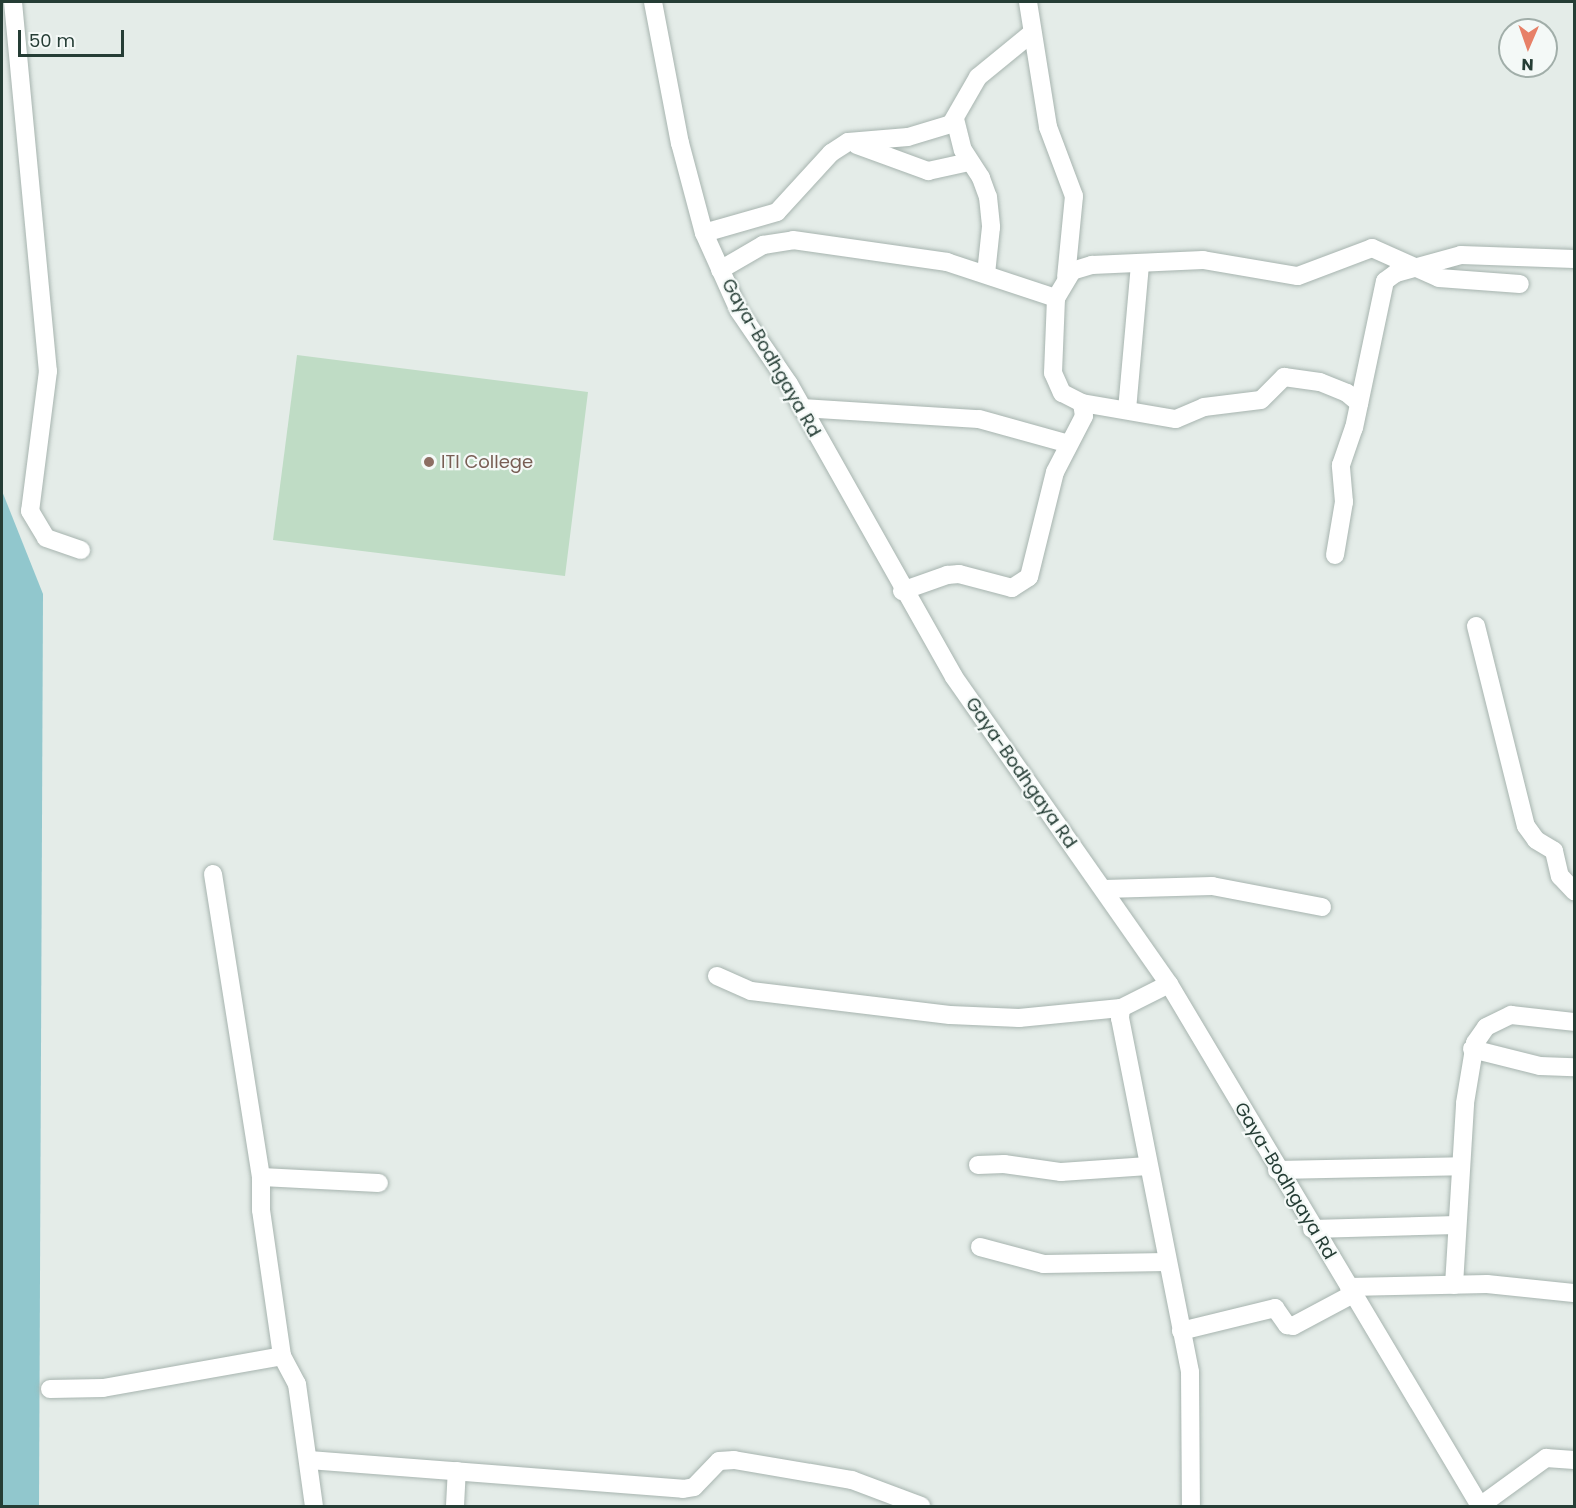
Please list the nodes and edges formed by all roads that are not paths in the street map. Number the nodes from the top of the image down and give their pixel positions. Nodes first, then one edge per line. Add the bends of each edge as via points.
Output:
1 (13, 2) edge
2 (652, 2) edge
3 (1028, 2) edge
4 (1032, 33) junction
5 (955, 119) junction
6 (848, 142) junction
7 (969, 162) junction
8 (704, 233) junction
9 (1575, 259) edge
10 (1140, 264) junction
11 (1415, 269) junction
12 (720, 270) junction
13 (986, 274) junction
14 (1066, 277) junction
15 (1520, 284) dead end
16 (1056, 298) junction
17 (1082, 403) junction
18 (1359, 403) junction
19 (802, 408) junction
20 (1127, 410) junction
21 (1069, 444) junction
22 (81, 550) dead end
23 (1335, 555) dead end
24 (902, 591) junction
25 (1476, 626) dead end
26 (213, 874) dead end
27 (1104, 889) junction
28 (1575, 891) edge
29 (1322, 907) dead end
30 (717, 976) dead end
31 (1169, 984) junction
32 (1121, 1008) junction
33 (1575, 1022) edge
34 (1473, 1049) junction
35 (1575, 1067) edge
36 (978, 1165) dead end
37 (1148, 1166) junction
38 (1461, 1166) junction
39 (1277, 1170) junction
40 (261, 1177) junction
41 (379, 1183) dead end
42 (1457, 1225) junction
43 (1312, 1229) junction
44 (980, 1247) dead end
45 (1167, 1262) junction
46 (1454, 1285) junction
47 (1351, 1291) junction
48 (1575, 1293) edge
49 (1181, 1331) junction
50 (282, 1356) junction
51 (50, 1389) dead end
52 (309, 1460) junction
53 (1575, 1460) edge
54 (457, 1471) junction
55 (314, 1506) edge
56 (455, 1506) edge
57 (921, 1506) edge
58 (1191, 1506) edge
59 (1480, 1506) edge

1 - 22 street via 48,371 30,511 46,538
2 - 8 street, Gaya-Bodhgaya Rd via 680,143
3 - 4 street
4 - 5 street via 978,77
4 - 14 street via 1048,127 1074,196
5 - 6 street via 941,129 908,137
5 - 7 street
6 - 7 street via 928,171
6 - 8 street via 831,153 777,212
7 - 13 street via 985,186 990,211
8 - 12 street, Gaya-Bodhgaya Rd
9 - 11 street via 1480,253
10 - 11 street via 1203,260 1298,276 1372,248
10 - 14 street via 1092,265
10 - 20 street
11 - 15 street via 1439,278
11 - 18 street via 1396,273 1385,281
12 - 13 street via 763,244 793,240 919,256
12 - 19 street, Gaya-Bodhgaya Rd via 739,311
13 - 16 street
14 - 16 street
16 - 17 street via 1053,373 1062,393
17 - 20 street
17 - 21 street via 1084,416
18 - 20 street via 1347,393 1320,382 1284,377 1266,397 1251,403 1204,407 1176,419
18 - 23 street via 1341,465 1344,502
19 - 21 street via 979,419
19 - 24 street, Gaya-Bodhgaya Rd
21 - 24 street via 1055,472 1029,577 1012,588 959,574 947,575
24 - 27 street, Gaya-Bodhgaya Rd via 979,715
25 - 28 street via 1526,826 1536,840 1554,851 1560,876
26 - 40 street
27 - 29 street via 1212,886
27 - 31 street, Gaya-Bodhgaya Rd
30 - 32 street via 751,991 950,1015 1019,1018
31 - 32 street
31 - 39 street, Gaya-Bodhgaya Rd
32 - 37 street via 1123,1042
33 - 34 street via 1511,1015 1486,1027
34 - 35 street via 1540,1066
34 - 38 street
36 - 37 street via 1004,1164 1061,1173
37 - 45 street
38 - 39 street
38 - 42 street
39 - 43 street, Gaya-Bodhgaya Rd
40 - 41 street
40 - 50 street via 261,1210
42 - 43 street
42 - 46 street
43 - 47 street, Gaya-Bodhgaya Rd
44 - 45 street via 1044,1264
45 - 49 street
46 - 47 street
46 - 48 street via 1516,1286
47 - 49 street via 1293,1326 1287,1325 1275,1308
47 - 59 street, Gaya-Bodhgaya Rd
49 - 58 street via 1192,1398
50 - 51 street via 111,1387
50 - 52 street via 297,1384
52 - 54 street
52 - 55 street
53 - 59 street via 1546,1458
54 - 56 street
54 - 57 street via 683,1489 694,1487 719,1461 734,1460 852,1480

